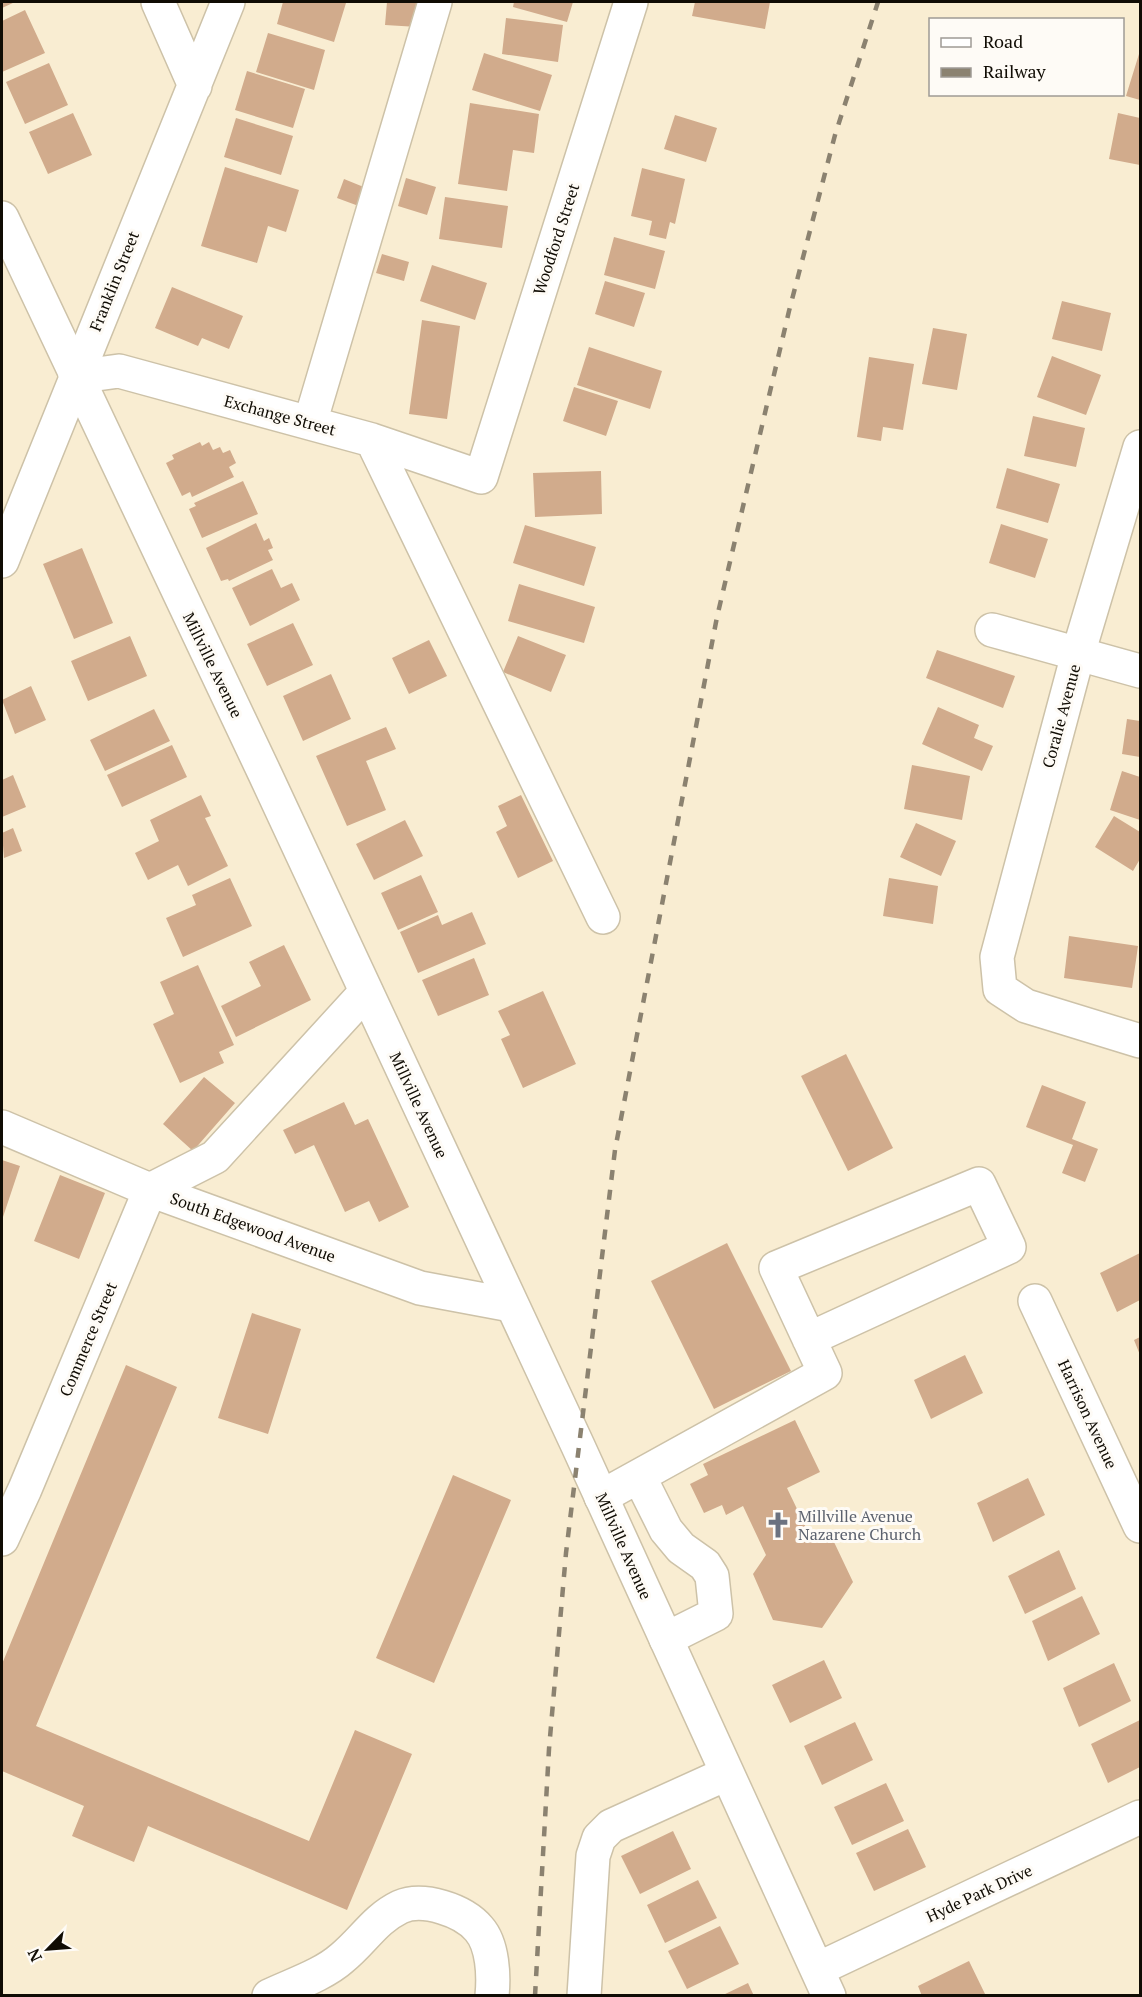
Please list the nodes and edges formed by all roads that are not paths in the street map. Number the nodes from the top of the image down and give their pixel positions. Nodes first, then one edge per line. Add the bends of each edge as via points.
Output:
1 (158, 2) edge
2 (228, 2) edge
3 (435, 2) edge
4 (632, 2) edge
5 (195, 86) junction
6 (2, 218) edge
7 (75, 377) junction
8 (310, 423) junction
9 (372, 440) junction
10 (1140, 447) edge
11 (481, 477) joint
12 (2, 561) edge
13 (992, 630) dead end
14 (1078, 654) junction
15 (1140, 671) edge
16 (603, 917) dead end
17 (366, 992) junction
18 (1140, 1041) edge
19 (2, 1127) edge
20 (150, 1190) junction
21 (1035, 1301) dead end
22 (511, 1305) junction
23 (809, 1339) junction
24 (640, 1478) junction
25 (601, 1497) junction
26 (1140, 1526) edge
27 (2, 1539) edge
28 (666, 1639) junction
29 (726, 1774) junction
30 (1140, 1817) edge
31 (823, 1982) edge
32 (269, 1995) edge
33 (492, 1995) edge
34 (584, 1995) edge

1 - 5 street
2 - 5 street, Franklin Street
3 - 8 street
4 - 11 street, Woodford Street
5 - 7 street, Franklin Street
6 - 7 street, Millville Avenue
7 - 8 street, Exchange Street via 119,371
7 - 12 street, Franklin Street
7 - 17 street, Millville Avenue
8 - 9 street, Exchange Street
9 - 11 street, Exchange Street
9 - 16 street
10 - 14 street, Coralie Avenue
13 - 14 street
14 - 15 street
14 - 18 street, Coralie Avenue via 998,957 1000,989 1026,1006
17 - 20 street via 215,1157
17 - 22 street, Millville Avenue
19 - 20 street, South Edgewood Avenue
20 - 22 street, South Edgewood Avenue via 420,1288
20 - 27 street, Commerce Street
21 - 26 street, Harrison Avenue
22 - 25 street, Millville Avenue
23 - 23 street via 776,1268 978,1184 1009,1247
23 - 24 street via 825,1373
24 - 25 street
24 - 28 street via 666,1530 712,1576 716,1614
25 - 28 street, Millville Avenue
28 - 29 street, Millville Avenue
29 - 31 street, Millville Avenue
29 - 34 street via 611,1826 599,1838 592,1856
30 - 31 street, Hyde Park Drive
32 - 33 street via 341,1959 382,1916 403,1906 436,1905 480,1930 490,1954

